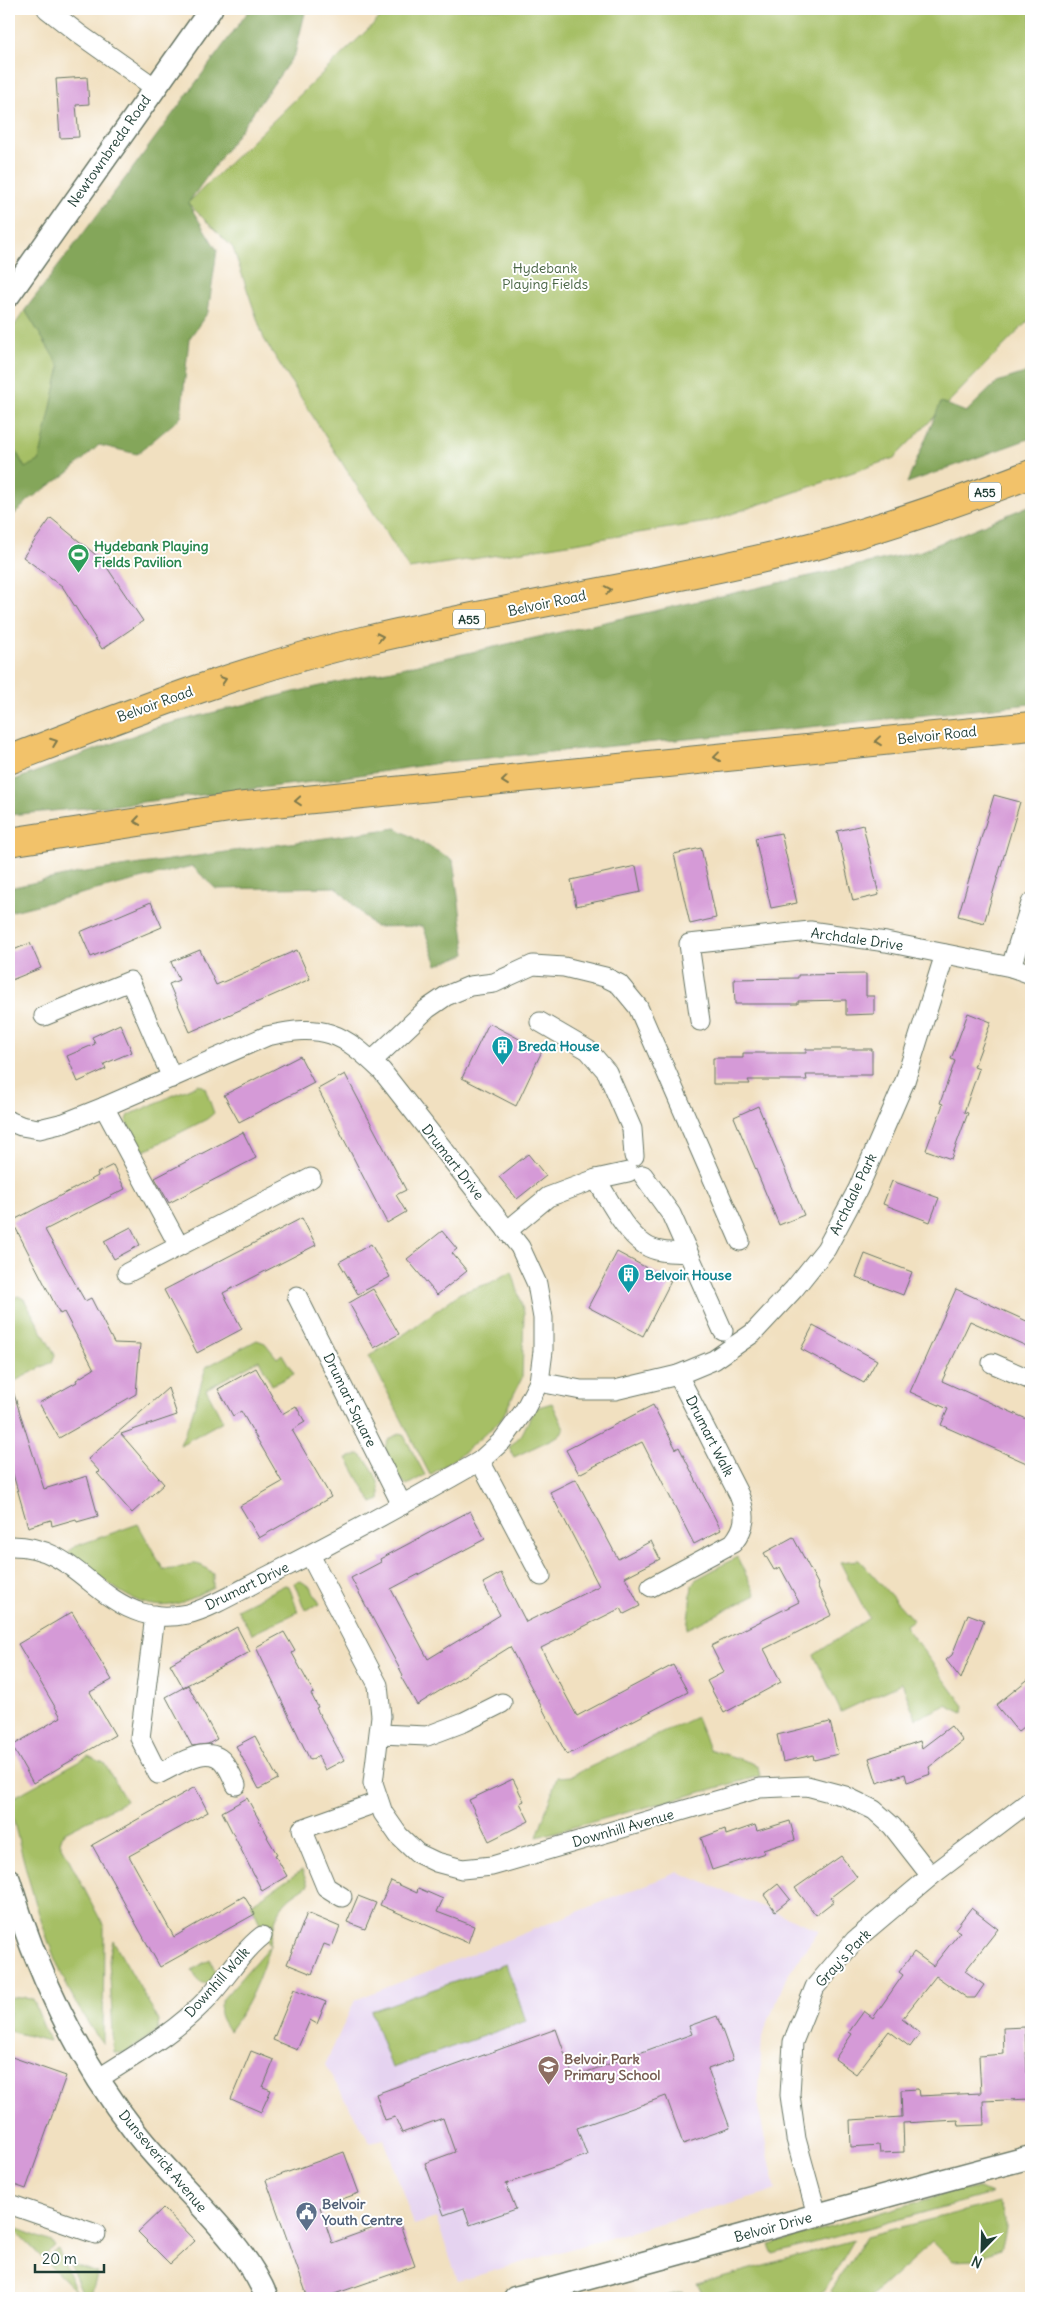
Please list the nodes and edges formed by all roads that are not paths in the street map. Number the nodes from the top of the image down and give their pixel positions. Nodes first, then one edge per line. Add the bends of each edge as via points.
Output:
1 (47, 9) edge
2 (210, 9) edge
3 (154, 87) junction
4 (9, 294) edge
5 (1031, 474) edge
6 (1031, 726) edge
7 (9, 760) edge
8 (9, 842) edge
9 (1031, 903) edge
10 (945, 954) junction
11 (1011, 967) junction
12 (1031, 974) edge
13 (44, 1016) dead end
14 (700, 1021) dead end
15 (540, 1022) dead end
16 (372, 1061) junction
17 (172, 1078) junction
18 (104, 1107) junction
19 (9, 1121) edge
20 (635, 1168) junction
21 (311, 1178) dead end
22 (596, 1179) junction
23 (507, 1231) junction
24 (740, 1241) dead end
25 (179, 1246) junction
26 (688, 1253) junction
27 (127, 1273) dead end
28 (297, 1296) dead end
29 (723, 1331) dead end
30 (992, 1363) dead end
31 (678, 1375) junction
32 (1031, 1380) edge
33 (539, 1382) junction
34 (480, 1461) junction
35 (402, 1505) junction
36 (9, 1546) edge
37 (310, 1555) junction
38 (541, 1576) dead end
39 (651, 1587) dead end
40 (155, 1615) junction
41 (502, 1703) dead end
42 (380, 1734) junction
43 (236, 1785) dead end
44 (1031, 1800) edge
45 (378, 1802) junction
46 (932, 1876) junction
47 (9, 1880) edge
48 (342, 1897) dead end
49 (262, 1936) dead end
50 (98, 2079) junction
51 (1031, 2157) edge
52 (9, 2204) edge
53 (817, 2215) junction
54 (96, 2234) dead end
55 (267, 2298) edge
56 (515, 2298) edge

1 - 3 street
2 - 3 street, Newtownbreda Road
3 - 4 street, Newtownbreda Road
7 -> 5 highway, Belvoir Road / A55 via 186,692 279,662 364,640 819,545 939,509
6 -> 8 highway, Belvoir Road via 236,807
9 - 11 street
10 - 11 street, Archdale Drive
10 - 14 street, Archdale Drive via 810,931 689,944
10 - 31 street, Archdale Park via 905,1081 858,1189 826,1249 753,1333 714,1360
11 - 12 street, Archdale Drive
13 - 17 street via 130,981
15 - 20 street via 588,1050 607,1072 632,1129
16 - 17 street, Drumart Drive via 359,1048 337,1035 292,1030 267,1036
16 - 23 street, Drumart Drive
16 - 24 street via 427,1010 459,990 494,983 533,965 564,968 618,984 638,1007
17 - 18 street, Drumart Drive
18 - 19 street, Drumart Drive via 39,1129
18 - 25 street
20 - 22 street
20 - 26 street via 671,1214
21 - 25 street
22 - 23 street via 548,1197
22 - 26 street via 629,1230 646,1246
23 - 33 street, Drumart Drive via 520,1247 538,1284 543,1318
25 - 27 street
26 - 29 street
28 - 35 street, Drumart Square
30 - 32 street
31 - 33 street via 615,1390 581,1390
31 - 39 street, Drumart Walk via 740,1495 745,1521 742,1532 733,1543
33 - 34 street, Drumart Drive via 507,1434
34 - 35 street, Drumart Drive
34 - 38 street
35 - 37 street, Drumart Drive
36 - 40 street, Drumart Drive via 45,1551 72,1565 120,1602
37 - 40 street, Drumart Drive via 188,1614
37 - 42 street, Downhill Avenue via 378,1686
40 - 43 street via 140,1738 158,1774 198,1754 211,1755 224,1762
41 - 42 street via 427,1736
42 - 45 street, Downhill Avenue via 373,1783
44 - 46 street, Gray's Park
45 - 46 street, Downhill Avenue via 399,1836 416,1853 462,1869 492,1866 760,1788 807,1786 845,1796 874,1810 892,1826
45 - 48 street via 302,1829 326,1887
46 - 53 street, Gray's Park via 856,1940 815,1986 793,2042 790,2095 793,2121
47 - 50 street, Dunseverick Avenue via 21,1922 54,2000
49 - 50 street, Downhill Walk via 247,1948 204,2002 174,2030
50 - 55 street, Dunseverick Avenue via 172,2177 236,2245
51 - 53 street, Belvoir Drive
52 - 54 street
53 - 56 street, Belvoir Drive

